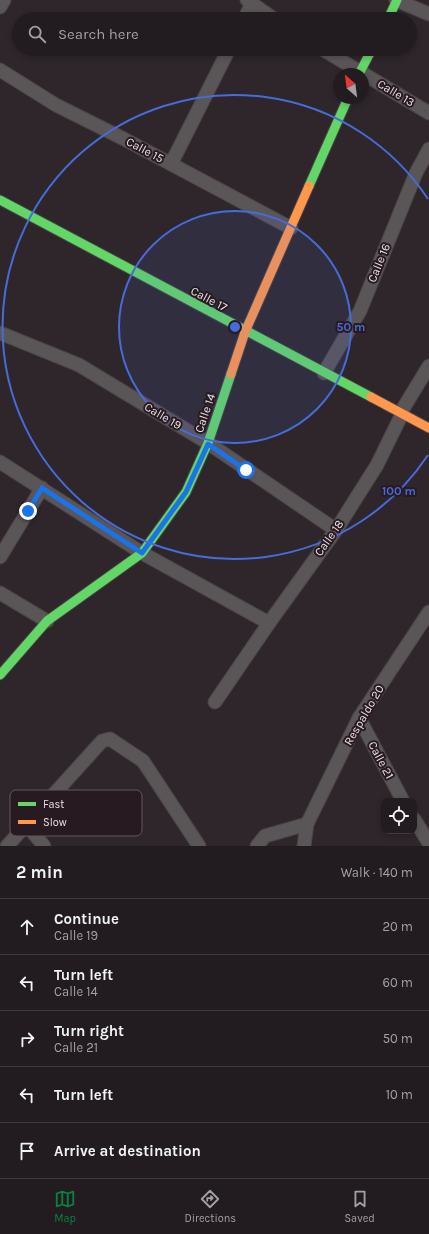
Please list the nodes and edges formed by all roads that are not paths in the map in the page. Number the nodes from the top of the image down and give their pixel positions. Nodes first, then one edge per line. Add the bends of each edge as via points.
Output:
1 (4, 0) edge
2 (397, 0) edge
3 (249, 2) edge
4 (0, 7) edge
5 (246, 12) edge
6 (264, 12) edge
7 (391, 12) edge
8 (429, 14) edge
9 (225, 56) edge
10 (333, 56) edge
11 (368, 56) edge
12 (351, 68) edge
13 (362, 68) edge
14 (0, 70) edge
15 (369, 79) edge
16 (345, 104) edge
17 (429, 113) edge
18 (429, 149) edge
19 (171, 164) junction
20 (0, 200) edge
21 (291, 228) junction
22 (246, 332) junction
23 (0, 333) edge
24 (429, 366) edge
25 (324, 373) junction
26 (402, 414) junction
27 (429, 428) edge
28 (208, 444) junction
29 (0, 462) edge
30 (42, 488) junction
31 (336, 530) junction
32 (142, 553) junction
33 (0, 557) edge
34 (0, 593) edge
35 (429, 612) edge
36 (47, 621) junction
37 (269, 623) junction
38 (0, 675) edge
39 (215, 702) dead end
40 (359, 718) junction
41 (57, 790) edge
42 (401, 798) edge
43 (307, 824) junction
44 (417, 824) edge
45 (16, 836) edge
46 (36, 836) edge
47 (429, 843) edge
48 (7, 846) edge
49 (44, 846) edge
50 (199, 846) edge
51 (257, 846) edge
52 (304, 846) edge

1 - 4 street
2 - 7 street
2 - 8 street
3 - 5 street
3 - 6 street
9 - 19 street
10 - 12 street, Calle 13
11 - 13 street
14 - 19 street, Calle 15 via 56,105
15 - 17 street, Calle 13
16 - 21 street, Calle 14
18 - 25 street, Calle 16 via 416,173 360,311
19 - 21 street, Calle 15
20 - 22 street, Calle 17
21 - 22 street, Calle 14
22 - 25 street, Calle 17
22 - 28 street, Calle 14
23 - 28 street, Calle 19 via 80,365
24 - 26 street, Calle 18
25 - 26 street, Calle 17
26 - 27 street, Calle 17
26 - 31 street, Calle 18 via 377,465
28 - 31 street, Calle 19
28 - 32 street, Calle 14 via 186,492
29 - 30 street
30 - 32 street
30 - 33 street
31 - 37 street, Calle 18
32 - 36 street, Calle 14
32 - 37 street
34 - 36 street
35 - 40 street, Respaldo 20
36 - 38 street, Calle 14
37 - 39 street, Calle 18
40 - 42 street, Calle 21
40 - 43 street, Respaldo 20
41 - 50 street via 102,741 110,739 143,761
43 - 51 street via 265,836
43 - 52 street, Respaldo 20
44 - 47 street
45 - 48 street
46 - 49 street

